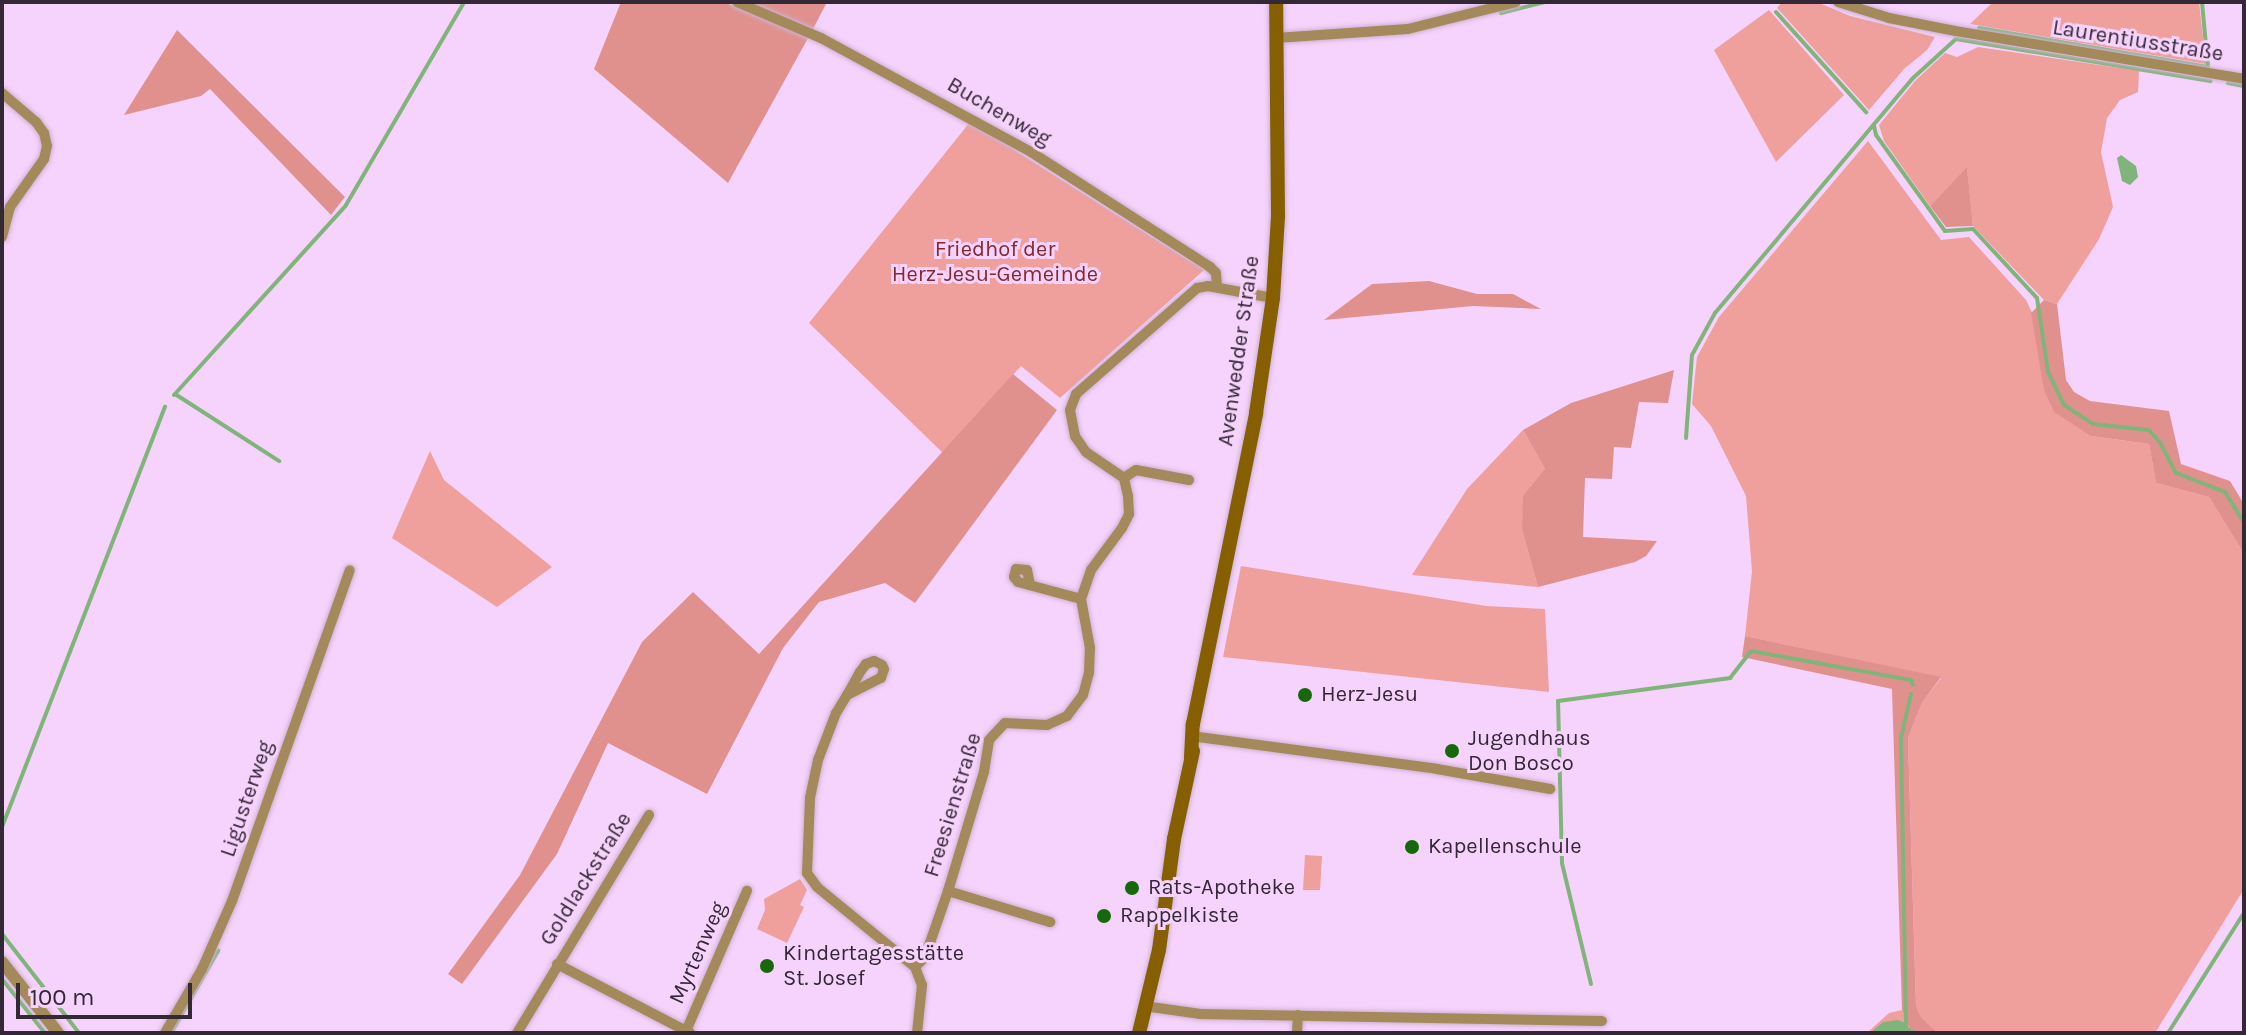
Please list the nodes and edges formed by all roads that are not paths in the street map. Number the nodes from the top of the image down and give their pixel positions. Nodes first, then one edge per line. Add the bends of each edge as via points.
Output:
1 (737, 2) edge
2 (1276, 2) edge
3 (1516, 2) edge
4 (1838, 2) edge
5 (1276, 38) junction
6 (2244, 79) edge
7 (2, 93) edge
8 (3, 225) edge
9 (2, 237) edge
10 (1217, 287) junction
11 (1273, 298) junction
12 (1124, 478) junction
13 (1189, 480) dead end
14 (350, 570) dead end
15 (1030, 585) dead end
16 (1081, 599) junction
17 (847, 695) dead end
18 (1195, 737) junction
19 (1550, 789) dead end
20 (649, 815) dead end
21 (747, 891) dead end
22 (948, 891) junction
23 (1050, 922) dead end
24 (2, 962) edge
25 (557, 964) junction
26 (915, 967) junction
27 (1144, 1006) junction
28 (1298, 1015) junction
29 (1511, 1021) junction
30 (1602, 1021) dead end
31 (688, 1032) edge
32 (58, 1033) edge
33 (165, 1033) edge
34 (517, 1033) edge
35 (917, 1033) edge
36 (1139, 1033) edge
37 (1297, 1033) edge
38 (1511, 1033) edge

1 - 10 street, Buchenweg via 821,38 1031,152 1210,267
2 - 5 main road, Avenwedder Straße
3 - 5 street via 1408,29
4 - 6 street, Laurentiusstraße via 1955,31
5 - 11 main road, Avenwedder Straße via 1278,216
7 - 8 street via 36,122 47,146
8 - 9 street
10 - 11 street
10 - 12 street via 1186,294 1076,394 1070,410 1075,436 1086,452
11 - 18 main road, Avenwedder Straße
12 - 13 street via 1136,470
12 - 16 street via 1129,514 1091,570
14 - 33 street, Ligusterweg via 232,901 208,958
15 - 16 street
16 - 22 street, Freesienstraße via 1090,648 1083,695 1067,716 1047,725 1005,723 996,729
17 - 26 street via 818,760 810,798 807,873
18 - 19 street
18 - 27 main road, Avenwedder Straße via 1163,906 1162,938
20 - 25 street, Goldlackstraße
21 - 31 street, Myrtenweg
22 - 23 street
22 - 26 street, Freesienstraße via 925,957
24 - 32 street
25 - 31 street
25 - 34 street, Goldlackstraße
26 - 35 street via 922,985
27 - 28 street via 1200,1014
27 - 36 main road, Avenwedder Straße
28 - 29 street
28 - 37 street
29 - 30 street
29 - 38 street

